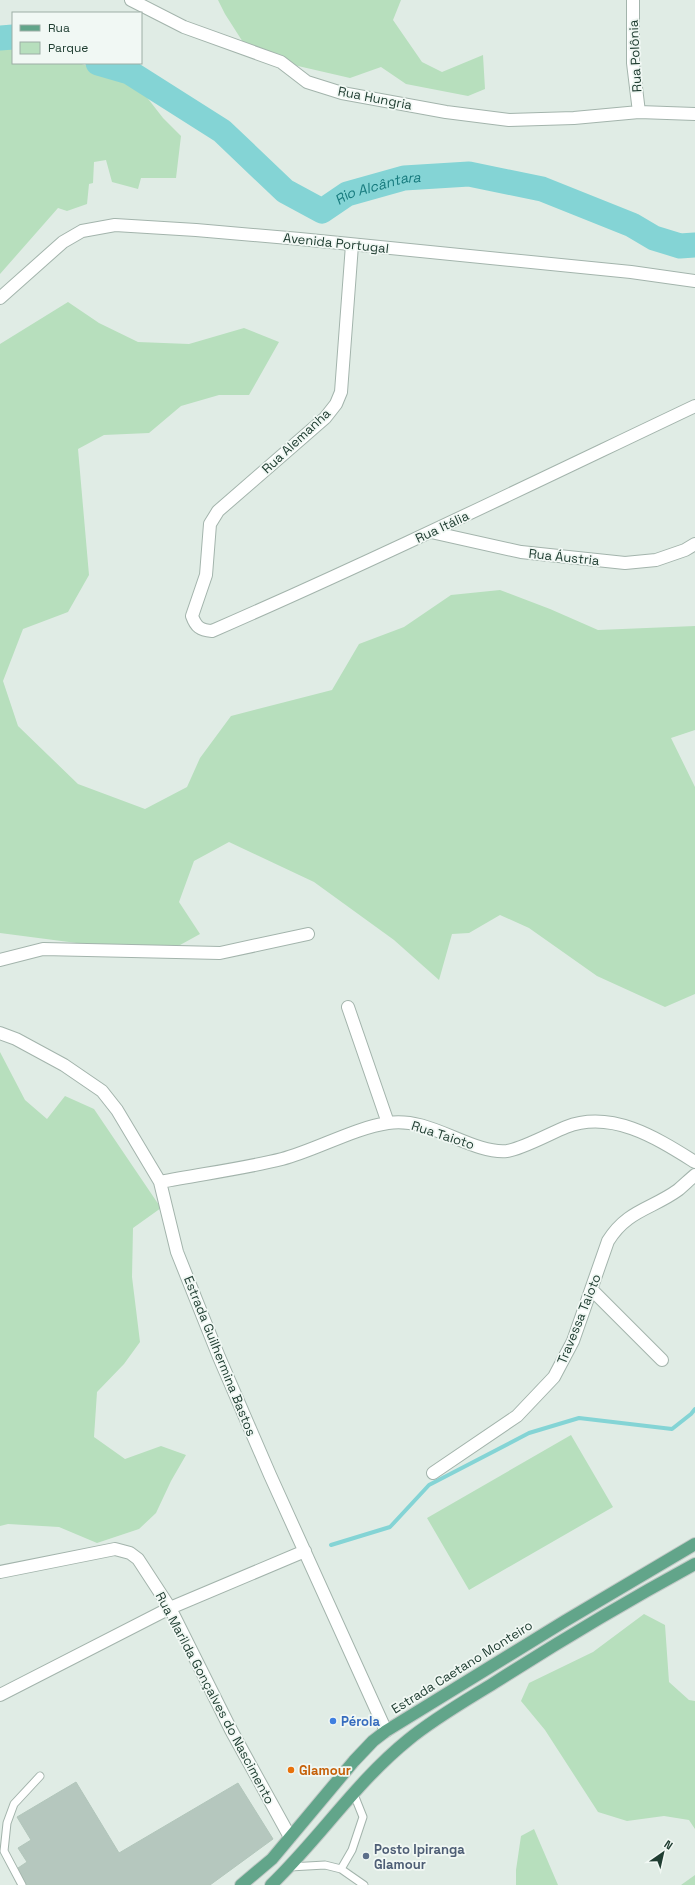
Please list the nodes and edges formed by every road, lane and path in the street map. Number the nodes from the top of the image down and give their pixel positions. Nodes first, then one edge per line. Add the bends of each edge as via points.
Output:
1 (130, 0) edge
2 (633, 0) edge
3 (639, 112) junction
4 (695, 114) edge
5 (352, 245) junction
6 (695, 282) edge
7 (0, 298) edge
8 (695, 406) edge
9 (431, 532) junction
10 (695, 544) edge
11 (192, 616) joint
12 (308, 934) dead end
13 (0, 960) edge
14 (348, 1007) dead end
15 (0, 1033) edge
16 (388, 1122) junction
17 (695, 1162) edge
18 (695, 1175) edge
19 (160, 1182) junction
20 (592, 1290) junction
21 (662, 1360) dead end
22 (433, 1473) dead end
23 (695, 1544) edge
24 (305, 1551) junction
25 (695, 1564) edge
26 (0, 1572) edge
27 (170, 1608) junction
28 (0, 1695) edge
29 (386, 1731) junction
30 (40, 1776) dead end
31 (353, 1792) junction
32 (290, 1837) junction
33 (290, 1867) junction
34 (341, 1869) junction
35 (22, 1885) edge
36 (241, 1885) edge
37 (271, 1885) edge
38 (364, 1885) edge

1 - 3 street, Rua Hungria via 184,27 281,62 307,82 342,93 446,112 509,120
2 - 3 street, Rua Polônia via 632,63
3 - 4 street, Rua Hungria
5 - 6 street, Avenida Portugal via 631,272
5 - 7 street, Avenida Portugal via 114,225 82,231 64,242
5 - 11 street, Rua Alemanha via 341,392 336,404 325,418 218,511 210,524 206,575
8 - 9 street, Rua Itália
9 - 10 street, Rua Áustria via 521,552 625,564 656,560 686,550
9 - 11 street, Rua Itália via 212,631 202,630 196,626
12 - 13 street via 220,953 43,949
14 - 16 street
15 - 19 street, Estrada Guilhermina Bastos via 64,1065 102,1091 117,1110
16 - 17 street, Rua Taioto via 414,1122 485,1148 508,1151 568,1126 592,1122 615,1123 660,1140
16 - 19 street, Rua Taioto via 283,1159
18 - 20 street, Travessa Taioto via 678,1190 625,1219 616,1229 608,1241
19 - 24 street, Estrada Guilhermina Bastos via 177,1252 219,1357
20 - 21 street
20 - 22 street, Travessa Taioto via 573,1341 554,1377 517,1416
23 - 29 main road, Estrada Caetano Monteiro
24 - 27 street
24 - 29 street, Estrada Guilhermina Bastos
25 - 31 main road via 522,1665 424,1727
26 - 27 street, Rua Marilda Gonçalves do Nascimento via 115,1549 130,1553 138,1559
27 - 28 street
27 - 32 street, Rua Marilda Gonçalves do Nascimento
29 - 32 main road, Estrada Caetano Monteiro via 354,1761
30 - 35 lane via 14,1804 7,1823 4,1851
31 - 33 main road
31 - 34 lane via 363,1817 352,1850
32 - 36 main road, Estrada Caetano Monteiro via 272,1860
33 - 34 lane via 325,1865
33 - 37 main road
34 - 38 lane

